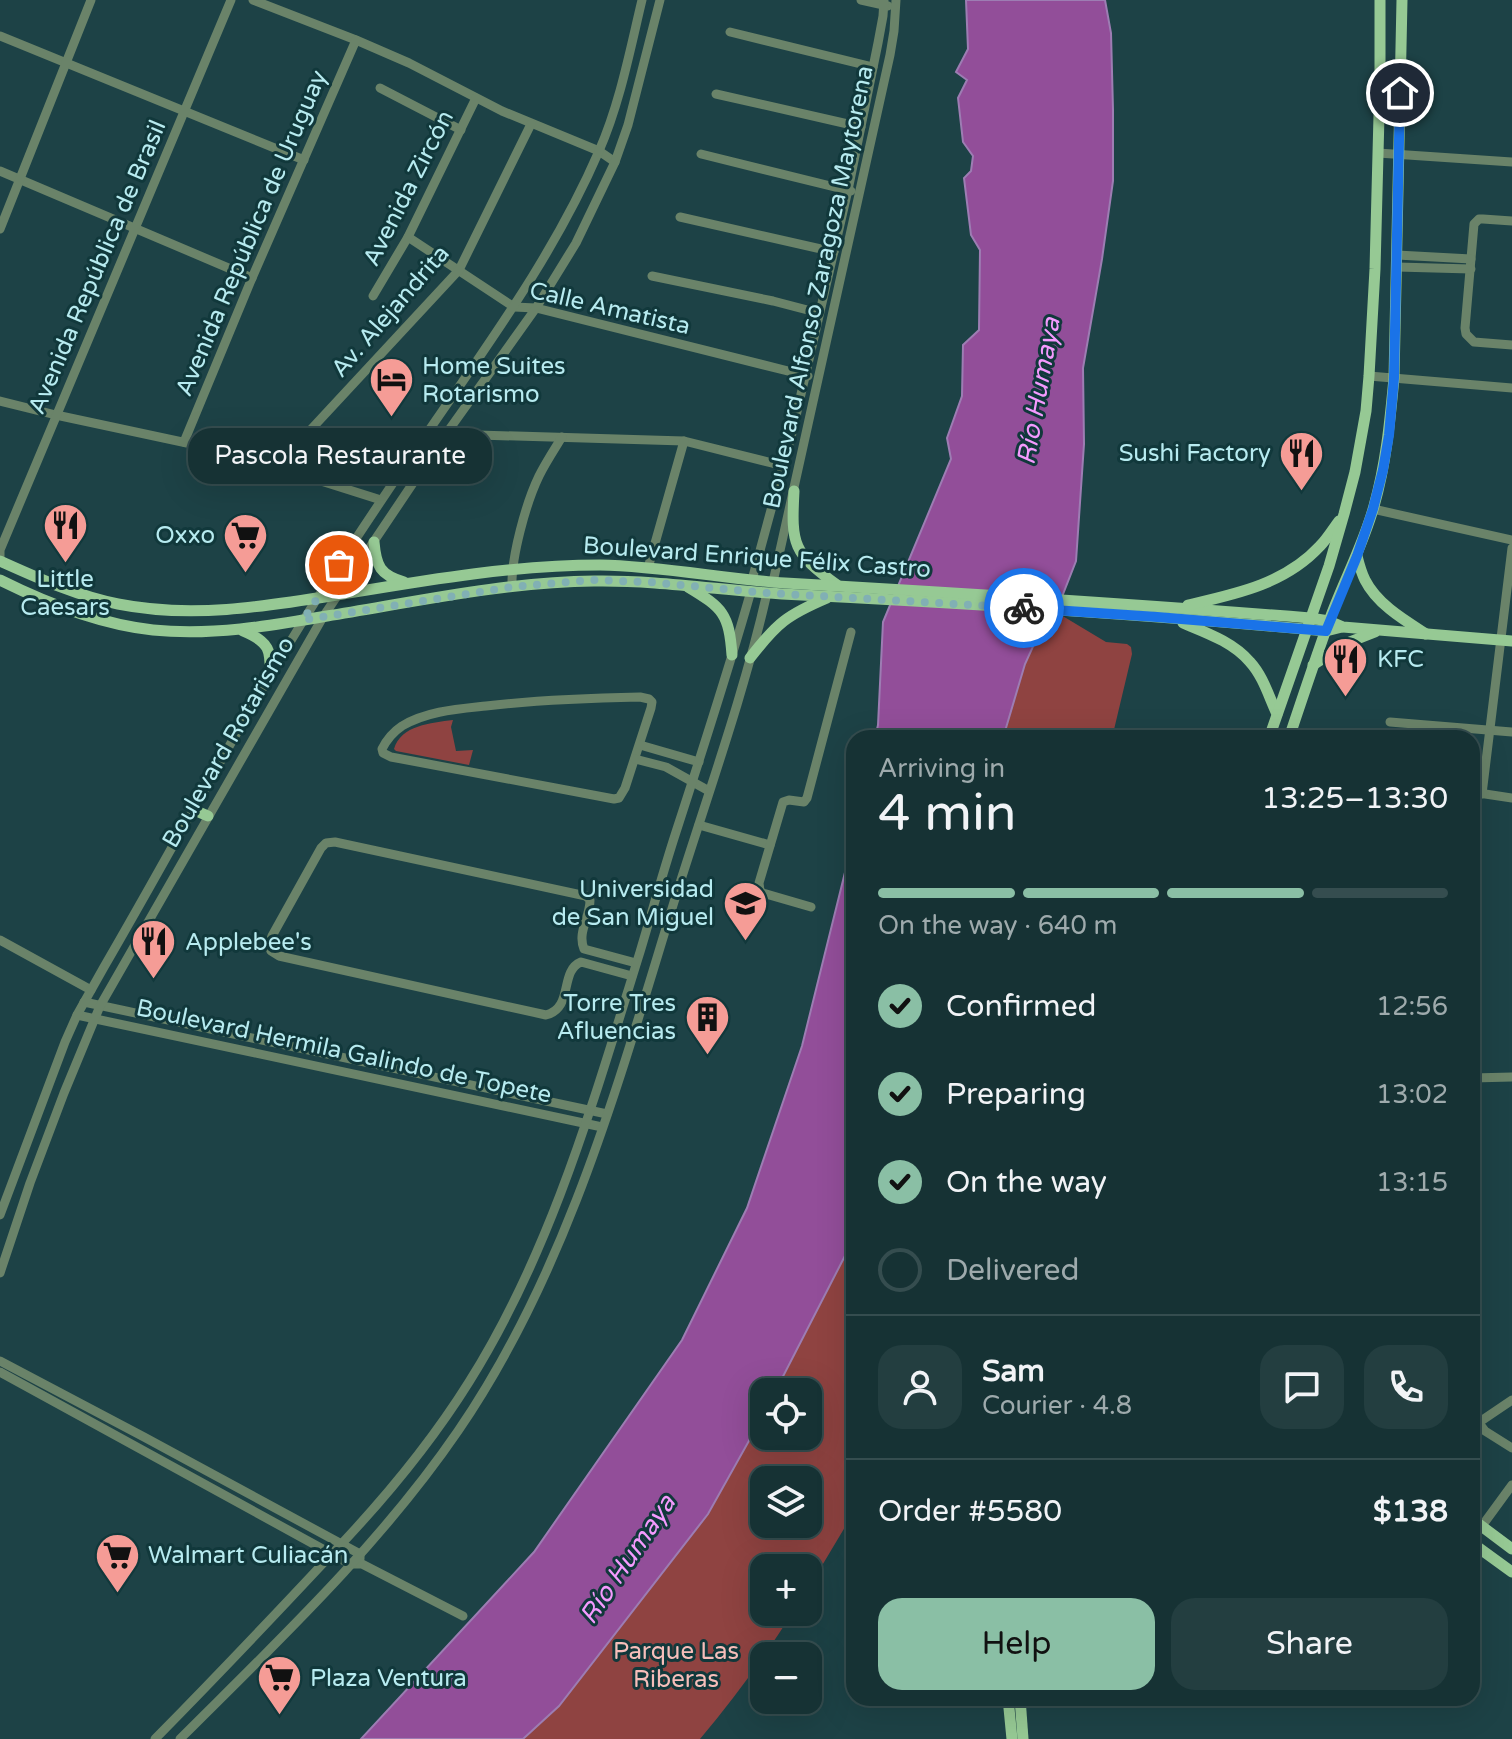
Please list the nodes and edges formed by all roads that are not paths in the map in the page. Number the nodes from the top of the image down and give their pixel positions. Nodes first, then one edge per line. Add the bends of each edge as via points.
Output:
1 (91, 0) edge
2 (231, 0) edge
3 (253, 0) edge
4 (642, 0) edge
5 (660, 0) edge
6 (861, 0) edge
7 (1380, 0) edge
8 (1402, 0) edge
9 (884, 3) edge
10 (896, 4) edge
11 (730, 32) dead end
12 (0, 36) edge
13 (356, 40) junction
14 (65, 63) junction
15 (873, 67) junction
16 (380, 88) dead end
17 (716, 94) dead end
18 (476, 98) junction
19 (184, 111) junction
20 (531, 124) junction
21 (861, 127) junction
22 (461, 130) junction
23 (599, 151) junction
24 (1378, 153) junction
25 (701, 154) dead end
26 (1399, 154) junction
27 (304, 160) junction
28 (615, 162) junction
29 (1512, 162) edge
30 (0, 171) edge
31 (20, 180) junction
32 (853, 191) junction
33 (680, 217) dead end
34 (1512, 221) edge
35 (135, 228) junction
36 (0, 229) edge
37 (408, 237) junction
38 (834, 252) junction
39 (1397, 261) junction
40 (1471, 264) junction
41 (459, 270) junction
42 (652, 276) dead end
43 (252, 278) junction
44 (373, 296) dead end
45 (514, 307) junction
46 (536, 308) junction
47 (819, 313) junction
48 (1512, 345) edge
49 (805, 375) junction
50 (1369, 376) junction
51 (819, 378) junction
52 (1394, 378) junction
53 (1512, 388) edge
54 (0, 401) edge
55 (56, 415) junction
56 (446, 434) junction
57 (562, 437) junction
58 (684, 441) junction
59 (184, 442) junction
60 (277, 466) junction
61 (784, 466) junction
62 (794, 491) junction
63 (381, 500) junction
64 (1373, 509) junction
65 (1344, 514) junction
66 (1512, 540) edge
67 (374, 542) junction
68 (1512, 548) edge
69 (0, 550) edge
70 (1357, 556) junction
71 (0, 561) edge
72 (648, 568) junction
73 (512, 570) junction
74 (0, 580) edge
75 (408, 584) junction
76 (684, 585) junction
77 (751, 585) junction
78 (512, 587) junction
79 (770, 587) junction
80 (834, 591) junction
81 (338, 594) junction
82 (317, 599) junction
83 (1173, 613) junction
84 (323, 617) junction
85 (303, 620) junction
86 (1308, 624) junction
87 (1327, 626) junction
88 (238, 629) junction
89 (1379, 630) junction
90 (851, 632) dead end
91 (1427, 634) junction
92 (1507, 640) edge
93 (732, 655) junction
94 (750, 658) junction
95 (1313, 666) junction
96 (270, 677) junction
97 (1277, 714) junction
98 (1390, 722) dead end
99 (1272, 730) edge
100 (1292, 730) edge
101 (1479, 730) edge
102 (1480, 730) edge
103 (1490, 731) junction
104 (1512, 732) edge
105 (640, 745) junction
106 (670, 754) junction
107 (635, 759) junction
108 (699, 762) junction
109 (666, 767) junction
110 (1480, 779) edge
111 (693, 783) junction
112 (709, 791) junction
113 (1480, 793) edge
114 (1512, 798) edge
115 (194, 810) junction
116 (208, 816) junction
117 (699, 825) junction
118 (770, 845) junction
119 (811, 907) dead end
120 (0, 940) edge
121 (636, 963) junction
122 (632, 976) junction
123 (91, 990) junction
124 (84, 1002) junction
125 (100, 1006) junction
126 (77, 1015) junction
127 (94, 1019) junction
128 (1512, 1077) edge
129 (1480, 1078) edge
130 (589, 1111) junction
131 (607, 1114) junction
132 (585, 1123) junction
133 (602, 1127) junction
134 (0, 1215) edge
135 (0, 1273) edge
136 (497, 1335) junction
137 (513, 1343) junction
138 (0, 1361) edge
139 (0, 1372) edge
140 (1512, 1400) edge
141 (1480, 1416) edge
142 (1480, 1424) edge
143 (1512, 1448) edge
144 (1512, 1485) edge
145 (1480, 1520) edge
146 (1480, 1525) edge
147 (342, 1545) junction
148 (1480, 1549) edge
149 (1512, 1549) edge
150 (332, 1555) junction
151 (361, 1559) junction
152 (350, 1564) junction
153 (1512, 1572) edge
154 (463, 1616) dead end
155 (1009, 1706) edge
156 (1021, 1706) edge
157 (155, 1739) edge
158 (180, 1739) edge
159 (1012, 1739) edge
160 (1023, 1739) edge

1 - 14 street
2 - 19 street, Avenida República de Brasil
3 - 13 street
4 - 23 street, Boulevard Rotarismo
5 - 28 street, Boulevard Rotarismo
6 - 9 street
7 - 24 main road
8 - 26 main road
9 - 10 street
9 - 15 street, Boulevard Alfonso Zaragoza Maytorena
10 - 32 street, Boulevard Alfonso Zaragoza Maytorena via 890,55
11 - 15 street
12 - 14 street
13 - 18 street
13 - 27 street, Avenida República de Uruguay
14 - 19 street
14 - 31 street
15 - 21 street, Boulevard Alfonso Zaragoza Maytorena
16 - 22 street
17 - 21 street
18 - 20 street
18 - 22 street, Avenida Zircón
19 - 27 street
19 - 35 street, Avenida República de Brasil
20 - 23 street
20 - 41 street, Av. Alejandrita
21 - 32 street, Boulevard Alfonso Zaragoza Maytorena
22 - 37 street, Avenida Zircón
23 - 28 street
23 - 45 street, Boulevard Rotarismo
24 - 26 street
24 - 50 main road
25 - 32 street
26 - 29 street
26 - 39 main road
27 - 43 street, Avenida República de Uruguay
28 - 46 street, Boulevard Rotarismo via 576,243
30 - 31 street
31 - 35 street
31 - 36 street
32 - 38 street, Boulevard Alfonso Zaragoza Maytorena
32 - 51 street, Boulevard Alfonso Zaragoza Maytorena
33 - 38 street
34 - 40 street via 1476,221
35 - 43 street
35 - 55 street, Avenida República de Brasil
37 - 41 street, Calle Amatista
37 - 44 street, Avenida Zircón
38 - 47 street, Boulevard Alfonso Zaragoza Maytorena
39 - 40 street
39 - 52 main road
40 - 48 street via 1466,334 1474,342
41 - 45 street, Calle Amatista
41 - 60 street, Av. Alejandrita
42 - 47 street
43 - 59 street, Avenida República de Uruguay
45 - 46 street, Calle Amatista
45 - 63 street, Boulevard Rotarismo
46 - 49 street, Calle Amatista
46 - 56 street, Boulevard Rotarismo
47 - 49 street, Boulevard Alfonso Zaragoza Maytorena
49 - 51 street, Calle Amatista
49 - 61 street, Boulevard Alfonso Zaragoza Maytorena
50 - 52 street
50 - 65 main road
51 - 62 street, Boulevard Alfonso Zaragoza Maytorena
52 - 53 street
52 - 64 main road via 1389,435
54 - 55 street
55 - 59 street
55 - 69 street, Avenida República de Brasil
56 - 57 street
56 - 67 street, Boulevard Rotarismo
57 - 58 street
57 - 73 street via 538,478
58 - 61 street
58 - 72 street
59 - 60 street
60 - 63 street
61 - 77 street, Boulevard Alfonso Zaragoza Maytorena
62 - 79 street, Boulevard Alfonso Zaragoza Maytorena
62 - 80 main road via 792,528 800,551
63 - 82 street, Boulevard Rotarismo
64 - 66 street
64 - 70 main road
65 - 83 main road via 1322,545 1282,576
65 - 86 main road
67 - 75 main road via 383,573
67 - 81 street, Boulevard Rotarismo
68 - 92 street
69 - 71 street
70 - 87 main road
70 - 91 main road via 1374,594
71 - 82 main road, Boulevard Enrique Félix Castro via 84,595 151,609 217,611
72 - 73 main road, Boulevard Enrique Félix Castro
72 - 77 main road, Boulevard Enrique Félix Castro
73 - 75 main road, Boulevard Enrique Félix Castro
73 - 78 street
74 - 88 main road, Boulevard Enrique Félix Castro via 113,623 178,632
75 - 81 main road, Boulevard Enrique Félix Castro
76 - 77 main road, Boulevard Enrique Félix Castro
76 - 78 main road, Boulevard Enrique Félix Castro via 591,580
76 - 93 main road via 710,600 725,617
77 - 79 main road, Boulevard Enrique Félix Castro
77 - 93 street, Boulevard Alfonso Zaragoza Maytorena
78 - 84 main road, Boulevard Enrique Félix Castro
79 - 80 main road, Boulevard Enrique Félix Castro
79 - 94 street, Boulevard Alfonso Zaragoza Maytorena
80 - 83 main road, Boulevard Enrique Félix Castro
80 - 94 main road via 777,624
81 - 82 main road, Boulevard Enrique Félix Castro
81 - 84 street, Boulevard Rotarismo
82 - 85 street, Boulevard Rotarismo
83 - 86 main road, Boulevard Enrique Félix Castro
83 - 97 main road via 1251,662
84 - 85 main road, Boulevard Enrique Félix Castro
84 - 116 street, Boulevard Rotarismo
85 - 88 main road, Boulevard Enrique Félix Castro
85 - 96 street, Boulevard Rotarismo
86 - 87 main road, Boulevard Enrique Félix Castro
86 - 97 main road
87 - 89 main road, Boulevard Enrique Félix Castro
87 - 95 main road
88 - 96 main road via 267,647
89 - 91 main road, Boulevard Enrique Félix Castro
89 - 95 main road
90 - 118 street via 807,798 783,802
91 - 92 main road, Boulevard Enrique Félix Castro
92 - 103 street
93 - 108 street, Boulevard Alfonso Zaragoza Maytorena
94 - 112 street, Boulevard Alfonso Zaragoza Maytorena
95 - 100 main road
96 - 115 street, Boulevard Rotarismo
97 - 99 main road
98 - 101 street
102 - 103 street
103 - 104 street
103 - 110 street
105 - 106 street
105 - 107 street
105 - 107 street via 652,702 640,697 439,713 402,726 382,749 391,757 614,799 623,794
106 - 108 street
106 - 109 street
107 - 109 street
108 - 111 street, Boulevard Alfonso Zaragoza Maytorena
109 - 111 street
111 - 112 street
111 - 121 street, Boulevard Alfonso Zaragoza Maytorena
112 - 117 street, Boulevard Alfonso Zaragoza Maytorena
113 - 114 street
115 - 116 main road
115 - 123 street, Boulevard Rotarismo
116 - 125 street, Boulevard Rotarismo
117 - 118 street
117 - 131 street, Boulevard Alfonso Zaragoza Maytorena
118 - 119 street via 760,891
120 - 123 street
121 - 122 street, Boulevard Alfonso Zaragoza Maytorena
121 - 122 street via 584,949 581,936 590,907 586,896 332,842 321,848 269,945 279,956 546,1015 559,1009 578,963
122 - 130 street, Boulevard Alfonso Zaragoza Maytorena
123 - 124 street, Boulevard Rotarismo
124 - 125 street, Boulevard Hermila Galindo de Topete
124 - 126 street, Boulevard Rotarismo
125 - 127 street, Boulevard Rotarismo
125 - 130 street, Boulevard Hermila Galindo de Topete
126 - 127 street, Boulevard Hermila Galindo de Topete
126 - 134 street, Boulevard Rotarismo
127 - 132 street, Boulevard Hermila Galindo de Topete
127 - 135 street, Boulevard Rotarismo
128 - 129 street
130 - 131 street, Boulevard Hermila Galindo de Topete
130 - 132 street, Boulevard Alfonso Zaragoza Maytorena
131 - 133 street, Boulevard Alfonso Zaragoza Maytorena
132 - 133 street, Boulevard Hermila Galindo de Topete
132 - 136 street, Boulevard Alfonso Zaragoza Maytorena via 550,1223
133 - 137 street, Boulevard Alfonso Zaragoza Maytorena via 557,1250
136 - 137 street
136 - 147 street, Boulevard Alfonso Zaragoza Maytorena via 430,1440
137 - 151 street, Boulevard Alfonso Zaragoza Maytorena via 442,1454
138 - 147 street
139 - 150 street
140 - 141 street
142 - 143 street
144 - 145 street
146 - 149 main road
147 - 150 street, Boulevard Alfonso Zaragoza Maytorena
147 - 151 street
148 - 153 main road
150 - 152 street
150 - 157 street, Boulevard Alfonso Zaragoza Maytorena
151 - 152 street, Boulevard Alfonso Zaragoza Maytorena
151 - 154 street
152 - 158 street, Boulevard Alfonso Zaragoza Maytorena
155 - 159 main road
156 - 160 main road

